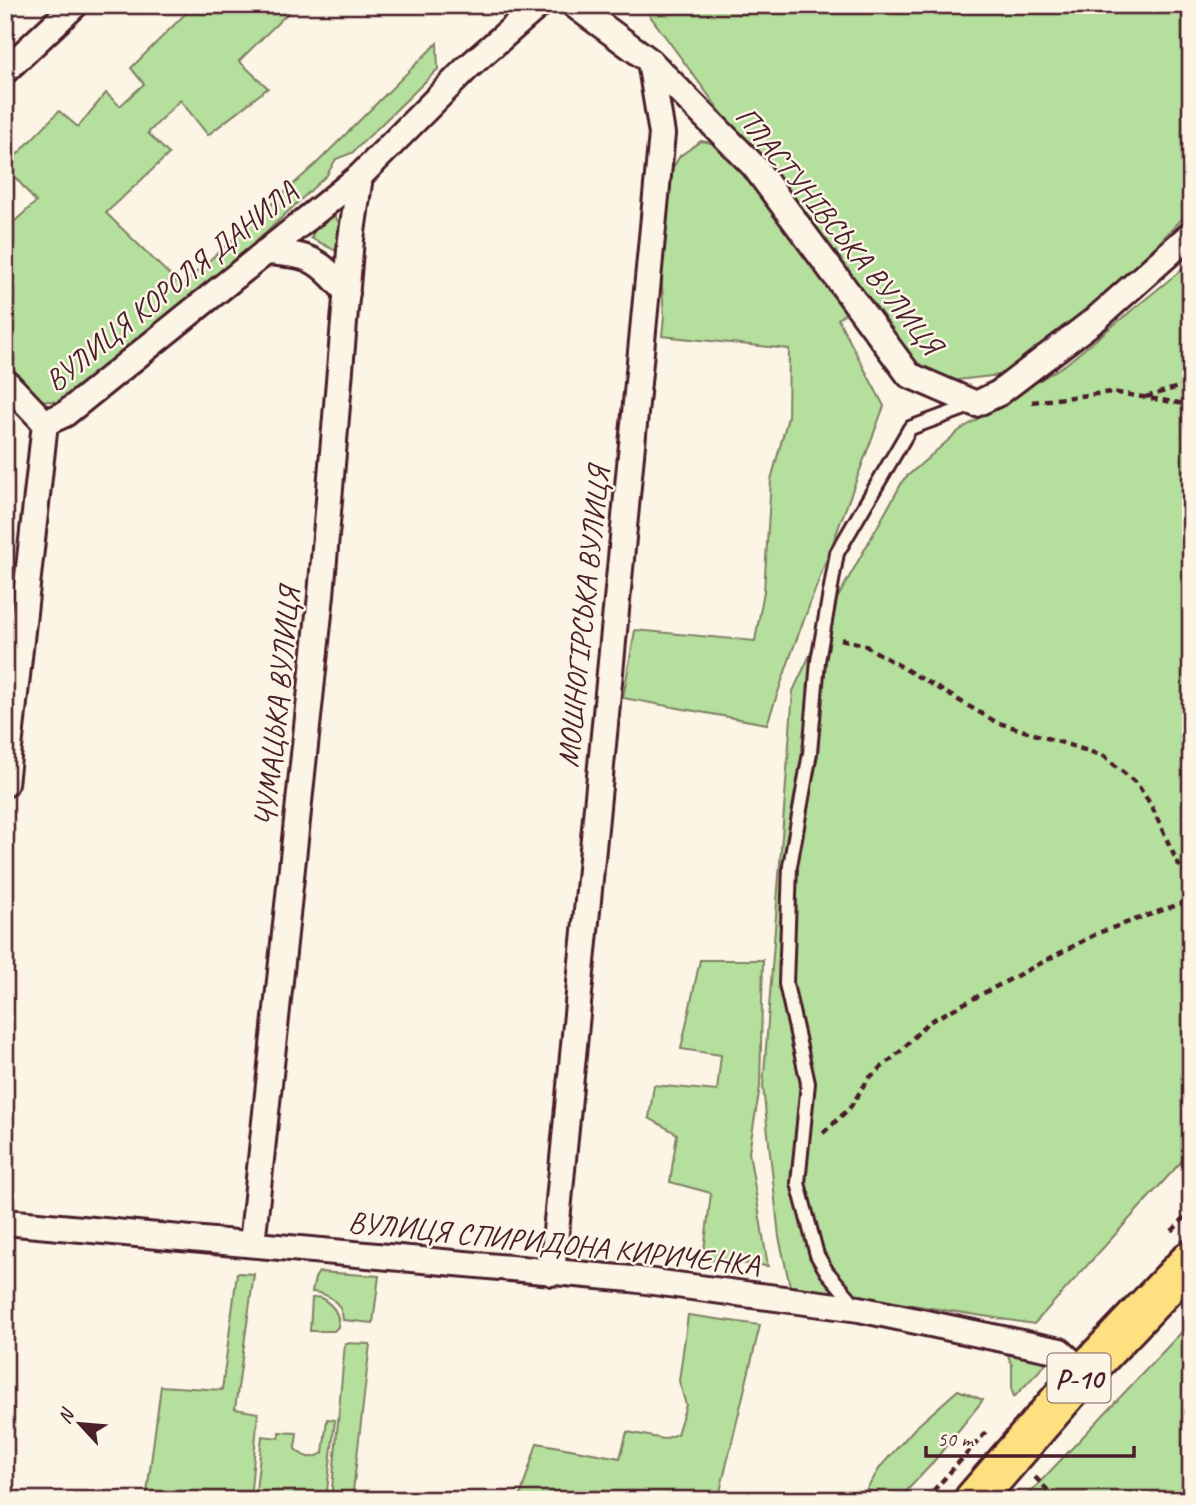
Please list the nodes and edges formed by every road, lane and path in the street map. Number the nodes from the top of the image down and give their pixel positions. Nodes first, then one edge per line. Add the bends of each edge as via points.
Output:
1 (75, 5) edge
2 (538, 5) edge
3 (574, 5) edge
4 (650, 61) junction
5 (5, 71) edge
6 (359, 176) junction
7 (1191, 234) edge
8 (265, 252) junction
9 (347, 293) junction
10 (5, 381) edge
11 (1191, 383) edge
12 (1145, 398) junction
13 (976, 404) junction
14 (1191, 405) edge
15 (45, 424) junction
16 (823, 634) junction
17 (5, 784) edge
18 (1191, 877) edge
19 (1191, 900) edge
20 (801, 1151) junction
21 (5, 1222) edge
22 (252, 1244) junction
23 (1191, 1260) edge
24 (552, 1273) junction
25 (859, 1309) junction
26 (1084, 1373) junction
27 (974, 1500) edge

1 - 5 street
2 - 6 street, ВУЛИЦЯ КОРОЛЯ ДАНИЛА
3 - 4 street
4 - 13 street, ПЛАСТУНІВСЬКА ВУЛИЦЯ via 754,166 909,375
4 - 24 street, МОШНОГІРСЬКА ВУЛИЦЯ via 662,134
6 - 8 street, ВУЛИЦЯ КОРОЛЯ ДАНИЛА
6 - 9 street, ЧУМАЦЬКА ВУЛИЦЯ
7 - 13 street via 1096,319 999,393
8 - 9 street via 307,256 329,270
8 - 15 street, ВУЛИЦЯ КОРОЛЯ ДАНИЛА via 65,414
9 - 22 street, ЧУМАЦЬКА ВУЛИЦЯ via 321,595
10 - 15 street
11 - 12 path
12 - 13 path via 1112,392 994,406
12 - 14 path
13 - 16 lane via 909,428 837,553
15 - 17 street, ВУЛИЦЯ КОРОЛЯ ДАНИЛА
16 - 18 path via 864,645 996,722 1104,757 1137,784 1178,864
16 - 20 lane via 810,753 790,866 786,984 808,1083
19 - 20 path via 1098,933 927,1023 869,1078 849,1109
20 - 25 lane via 798,1183 817,1255
21 - 22 street, ВУЛИЦЯ СПИРИДОНА КИРИЧЕНКА
22 - 24 street, ВУЛИЦЯ СПИРИДОНА КИРИЧЕНКА
23 - 26 main road, Р-10
24 - 25 street, ВУЛИЦЯ СПИРИДОНА КИРИЧЕНКА
25 - 26 street, ВУЛИЦЯ СПИРИДОНА КИРИЧЕНКА via 1060,1351
26 - 27 main road, Р-10

